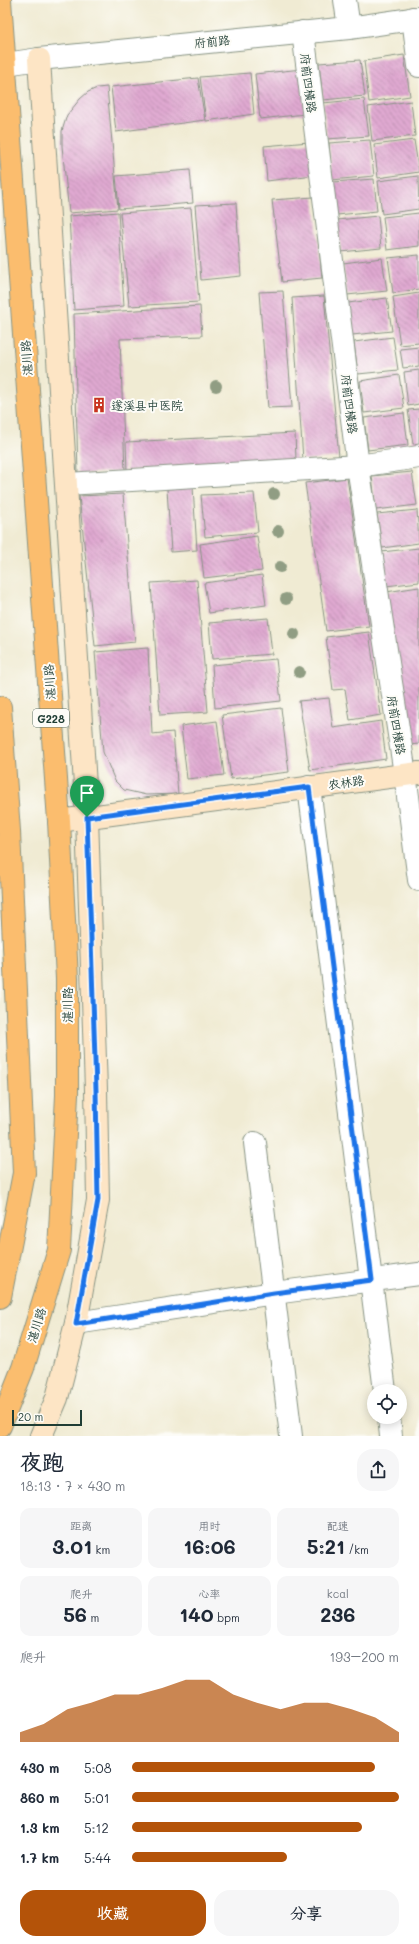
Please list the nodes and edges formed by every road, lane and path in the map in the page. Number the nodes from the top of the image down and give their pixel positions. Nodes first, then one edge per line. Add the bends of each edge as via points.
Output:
1 (0, 0) edge
2 (345, 0) edge
3 (416, 18) edge
4 (349, 28) junction
5 (303, 32) junction
6 (39, 59) junction
7 (6, 64) junction
8 (419, 66) edge
9 (419, 457) edge
10 (358, 466) junction
11 (67, 484) junction
12 (0, 708) edge
13 (412, 774) edge
14 (309, 787) junction
15 (87, 817) junction
16 (58, 821) junction
17 (4, 831) edge
18 (419, 880) edge
19 (255, 1143) dead end
20 (419, 1274) edge
21 (372, 1280) junction
22 (274, 1293) junction
23 (0, 1297) edge
24 (76, 1324) junction
25 (385, 1384) edge
26 (390, 1424) edge
27 (0, 1426) edge
28 (42, 1436) edge
29 (292, 1436) edge
30 (391, 1436) edge

1 - 7 highway, 湛川路 / G228
2 - 4 street
3 - 4 street, 府前路
3 - 8 street
4 - 5 street, 府前路
5 - 6 street, 府前路
5 - 10 street, 府前四横路
6 - 7 street, 府前路
6 - 11 main road
7 - 16 highway, 湛川路 / G228
9 - 10 street
10 - 11 street
10 - 13 street, 府前四横路
11 - 15 main road
12 - 17 highway
13 - 14 main road, 农林路
13 - 18 street, 府前四横路
14 - 15 main road, 农林路
14 - 21 street
15 - 16 main road, 农林路
15 - 24 main road via 98,1200
16 - 27 highway, 湛川路 / G228 via 67,979 68,1087 59,1250 23,1368
17 - 23 highway via 24,1173
19 - 22 street
20 - 21 street
21 - 22 street
21 - 25 street
22 - 24 street
22 - 29 street
24 - 28 main road via 57,1398
26 - 30 street

